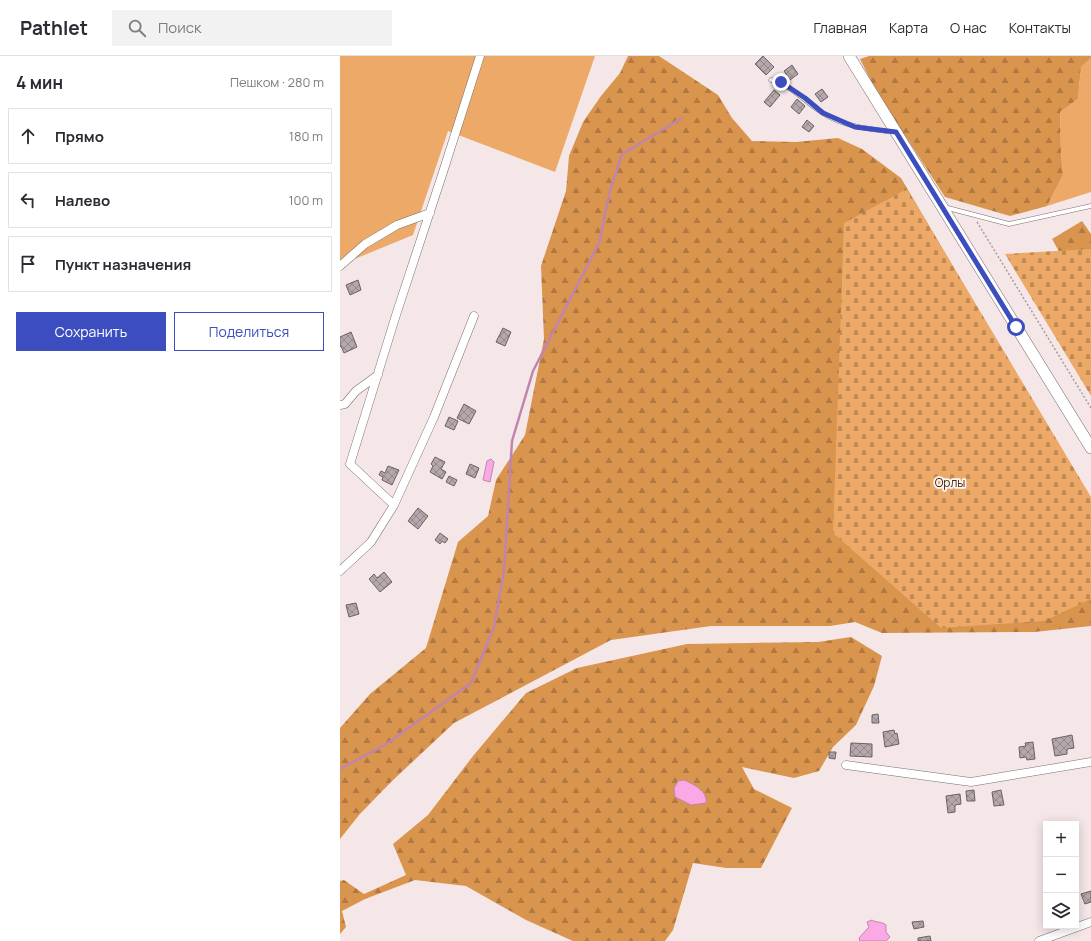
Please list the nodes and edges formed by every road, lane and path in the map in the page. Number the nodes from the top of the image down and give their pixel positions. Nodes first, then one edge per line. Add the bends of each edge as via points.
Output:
1 (480, 56) edge
2 (849, 56) edge
3 (771, 80) dead end
4 (896, 132) junction
5 (942, 206) junction
6 (1091, 206) edge
7 (430, 213) junction
8 (972, 214) junction
9 (340, 266) edge
10 (474, 316) dead end
11 (378, 375) junction
12 (340, 405) edge
13 (1091, 408) edge
14 (1091, 448) edge
15 (394, 505) junction
16 (340, 571) edge
17 (1091, 762) edge
18 (846, 766) dead end
19 (1091, 922) edge
20 (1039, 941) edge

1 - 7 street
2 - 4 main road
3 - 4 lane via 781,82 823,113 855,127
4 - 5 main road
5 - 8 lane
5 - 14 main road
6 - 8 lane via 1009,224
7 - 9 street via 397,225 365,244
7 - 11 street
8 - 13 path
10 - 15 street via 434,417
11 - 12 street
11 - 15 street via 350,464
15 - 16 street via 371,542
17 - 18 street via 970,782
19 - 20 street

